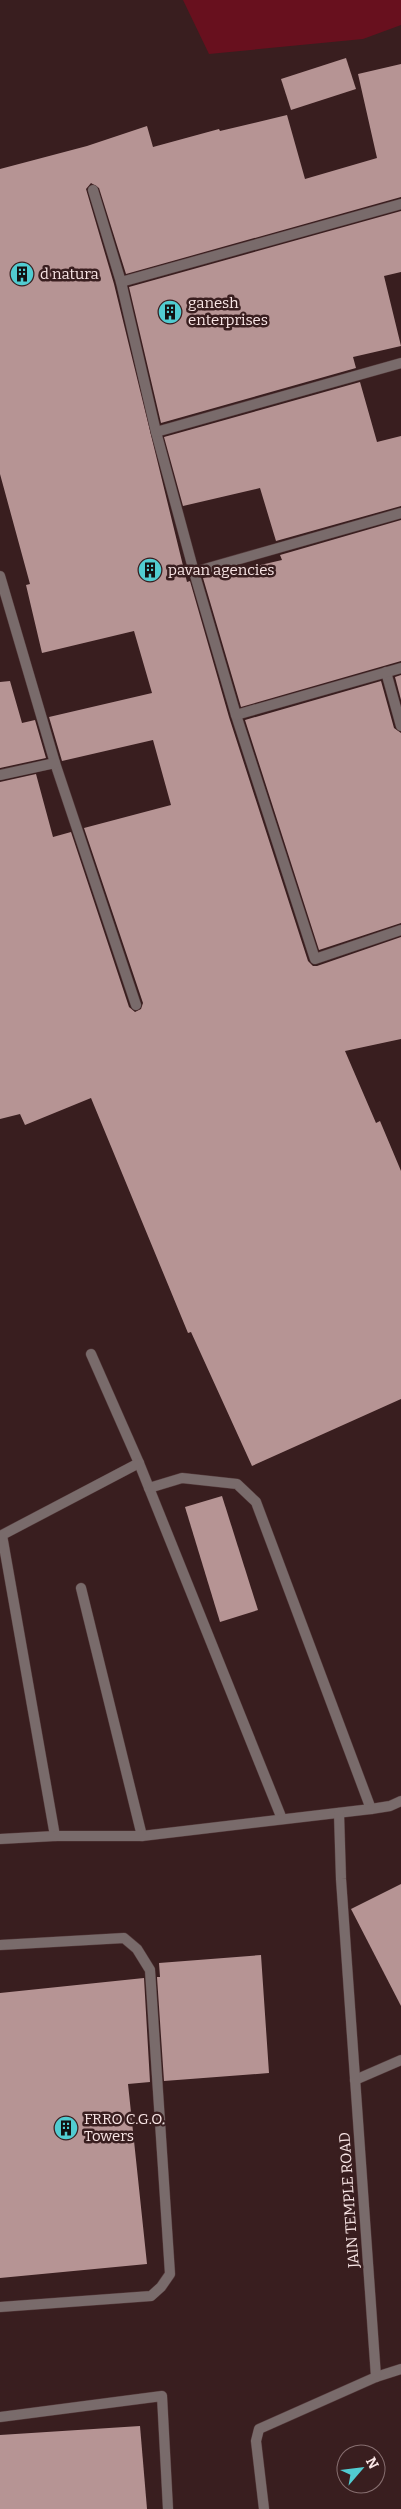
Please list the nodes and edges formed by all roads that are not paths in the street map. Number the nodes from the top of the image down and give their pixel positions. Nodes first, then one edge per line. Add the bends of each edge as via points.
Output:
1 (93, 190) dead end
2 (401, 204) edge
3 (121, 282) junction
4 (401, 363) edge
5 (156, 432) junction
6 (401, 514) edge
7 (194, 572) junction
8 (0, 576) edge
9 (401, 668) edge
10 (386, 672) junction
11 (236, 715) junction
12 (401, 726) edge
13 (55, 763) junction
14 (0, 775) edge
15 (401, 930) edge
16 (136, 1005) dead end
17 (91, 1354) dead end
18 (139, 1462) junction
19 (149, 1488) junction
20 (81, 1588) dead end
21 (401, 1801) edge
22 (371, 1809) junction
23 (339, 1813) junction
24 (282, 1820) junction
25 (55, 1836) junction
26 (142, 1836) junction
27 (0, 1839) edge
28 (0, 1945) edge
29 (401, 2060) edge
30 (355, 2080) junction
31 (0, 2307) edge
32 (401, 2369) edge
33 (376, 2377) junction
34 (0, 2416) edge
35 (168, 2509) edge
36 (264, 2509) edge

1 - 3 street
2 - 3 street
3 - 5 street
4 - 5 street
5 - 7 street
6 - 7 street
7 - 11 street
8 - 13 street
9 - 10 street
10 - 11 street
10 - 12 street
11 - 15 street via 316,959
13 - 14 street
13 - 16 street
17 - 18 street
18 - 19 street
18 - 25 street via 2,1535
19 - 22 street via 182,1478 237,1484 256,1502
19 - 24 street
20 - 26 street
21 - 22 street
22 - 23 street
23 - 24 street
23 - 30 street, JAIN TEMPLE ROAD via 340,1879
24 - 26 street
25 - 26 street
25 - 27 street
28 - 31 street via 124,1938 150,1970 170,2274 151,2296
29 - 30 street
30 - 33 street, JAIN TEMPLE ROAD
32 - 33 street
33 - 36 street via 259,2429 256,2441
34 - 35 street via 162,2396

